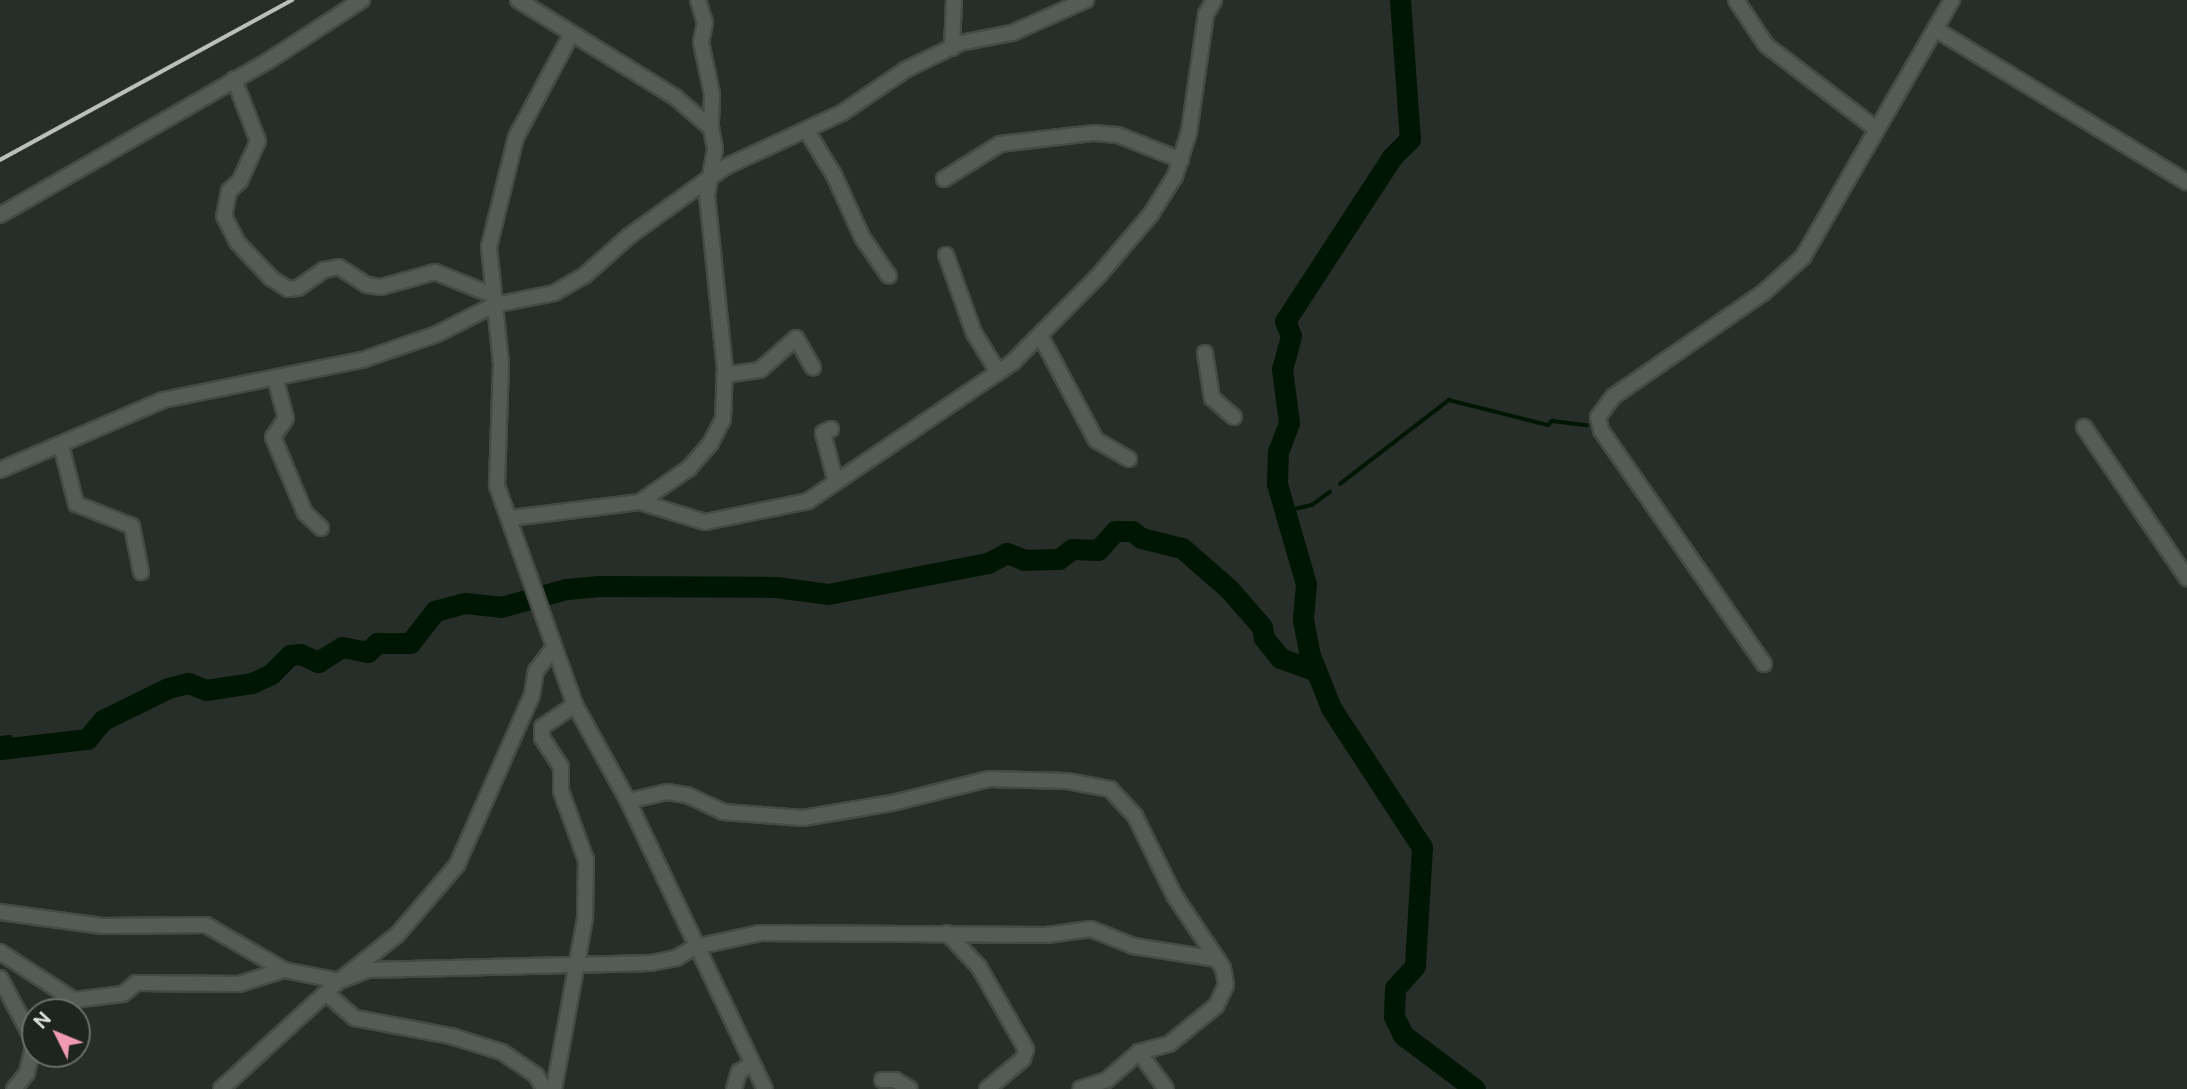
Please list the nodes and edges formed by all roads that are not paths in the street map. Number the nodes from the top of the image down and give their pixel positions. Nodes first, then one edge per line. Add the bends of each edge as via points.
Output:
1 (362, 0) edge
2 (517, 0) edge
3 (698, 0) edge
4 (954, 0) edge
5 (1086, 0) edge
6 (1214, 0) edge
7 (1735, 0) edge
8 (1952, 0) edge
9 (1936, 29) junction
10 (571, 35) junction
11 (953, 48) junction
12 (234, 79) junction
13 (711, 128) junction
14 (1875, 128) junction
15 (807, 131) junction
16 (1181, 160) junction
17 (709, 179) junction
18 (944, 179) dead end
19 (2187, 182) edge
20 (0, 215) edge
21 (946, 255) dead end
22 (889, 276) dead end
23 (493, 300) junction
24 (1041, 337) junction
25 (1205, 353) dead end
26 (813, 368) dead end
27 (998, 372) junction
28 (724, 375) junction
29 (276, 381) junction
30 (1234, 417) dead end
31 (2084, 427) dead end
32 (831, 429) dead end
33 (61, 445) junction
34 (1129, 459) dead end
35 (0, 470) edge
36 (835, 479) junction
37 (640, 502) junction
38 (511, 518) junction
39 (321, 528) dead end
40 (141, 572) dead end
41 (2187, 578) edge
42 (552, 649) junction
43 (1764, 664) dead end
44 (575, 705) junction
45 (628, 801) junction
46 (0, 912) edge
47 (947, 933) junction
48 (695, 947) junction
49 (0, 952) edge
50 (1217, 959) junction
51 (578, 965) junction
52 (284, 970) junction
53 (0, 978) edge
54 (339, 981) junction
55 (326, 993) junction
56 (1139, 1052) junction
57 (752, 1063) junction
58 (882, 1080) dead end
59 (1096, 1087) edge
60 (553, 1088) edge
61 (14, 1089) edge
62 (222, 1089) edge
63 (734, 1089) edge
64 (765, 1089) edge
65 (910, 1089) edge
66 (987, 1089) edge
67 (1080, 1089) edge
68 (1166, 1089) edge

1 - 12 street
2 - 10 street
3 - 13 street via 705,23 701,42 712,94
4 - 11 street
5 - 11 street via 1012,33
6 - 16 street via 1206,14
7 - 14 street via 1773,51
8 - 9 street
9 - 14 street
9 - 19 street
10 - 13 street via 675,97
10 - 23 street via 511,152 489,247
11 - 15 street via 905,70
12 - 20 street
12 - 23 street via 258,141 240,181 229,191 224,216 237,242 271,278 288,289 298,288 324,270 339,267 367,285 382,287 435,272
13 - 17 street via 715,149
14 - 43 street via 1803,257 1614,396 1598,417 1601,430
15 - 17 street via 725,167
15 - 22 street via 834,175 862,237
16 - 18 street via 1118,135 1094,133 1000,144
16 - 24 street via 1151,214
17 - 23 street via 629,236 584,276 554,293
17 - 28 street via 708,221
21 - 27 street via 974,333
23 - 29 street via 387,353
23 - 38 street via 501,364 495,472
24 - 27 street
24 - 34 street via 1096,440
25 - 30 street via 1212,398
26 - 28 street via 796,338 760,370
27 - 36 street via 918,429
28 - 37 street via 723,419 716,436 688,470
29 - 33 street via 163,400
29 - 39 street via 286,418 273,437 305,513
31 - 41 street
32 - 36 street via 823,433
33 - 35 street
33 - 40 street via 76,504 132,526
36 - 37 street via 808,500 705,522
37 - 38 street
38 - 42 street
42 - 44 street
42 - 54 street via 536,671 532,695 457,864 397,934
44 - 45 street
44 - 51 street via 542,727 542,738 561,767 561,791 586,860
45 - 48 street
45 - 50 street via 667,792 687,795 723,813 803,818 892,803 989,779 1067,781 1110,789 1135,816 1174,895
46 - 52 street via 102,926 206,925
47 - 48 street via 760,933
47 - 50 street via 1047,935 1097,929 1133,946
47 - 66 street via 979,967 1026,1049 1023,1059
48 - 51 street via 676,958 651,962
48 - 57 street
49 - 52 street via 74,1000 123,994 136,983 239,984
50 - 56 street via 1225,976 1222,1000 1169,1044
51 - 54 street via 368,970
51 - 60 street
52 - 54 street
53 - 61 street via 34,1042 27,1073
54 - 55 street
55 - 60 street via 355,1018 451,1036 502,1052
55 - 62 street
56 - 59 street
56 - 68 street
57 - 63 street via 739,1072
57 - 64 street
58 - 65 street via 895,1080
59 - 67 street

